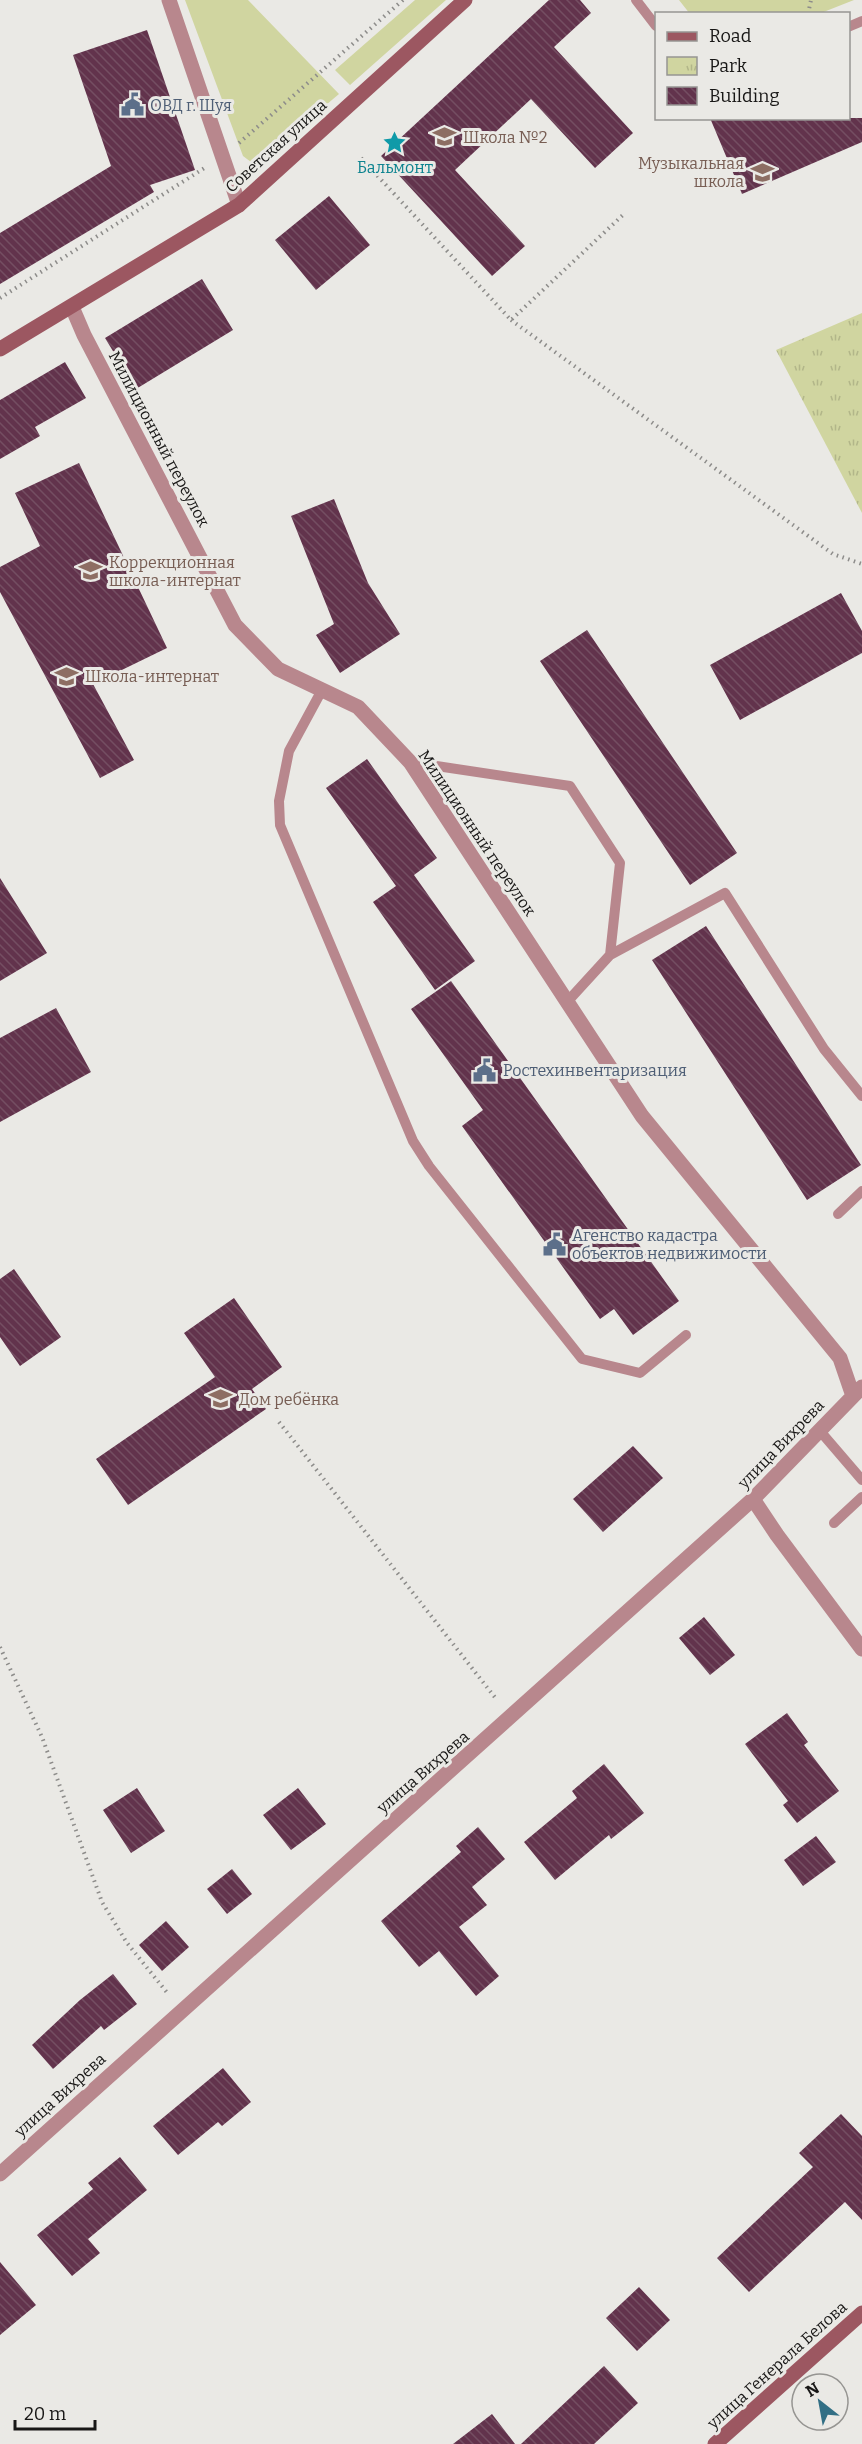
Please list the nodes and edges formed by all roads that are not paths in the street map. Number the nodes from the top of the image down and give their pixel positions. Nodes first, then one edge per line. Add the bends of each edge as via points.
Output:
1 (170, 0) edge
2 (465, 0) edge
3 (636, 0) edge
4 (655, 24) edge
5 (239, 205) junction
6 (72, 307) junction
7 (0, 349) edge
8 (322, 690) junction
9 (410, 762) junction
10 (610, 954) junction
11 (567, 1002) junction
12 (862, 1096) edge
13 (862, 1191) edge
14 (838, 1214) dead end
15 (686, 1335) dead end
16 (857, 1392) edge
17 (820, 1431) junction
18 (862, 1480) edge
19 (862, 1497) edge
20 (753, 1499) junction
21 (834, 1523) dead end
22 (862, 1649) edge
23 (0, 2174) edge
24 (861, 2315) edge
25 (715, 2444) edge

1 - 5 street
2 - 5 street, Советская улица
3 - 4 lane
5 - 6 street, Советская улица
6 - 7 street, Советская улица
6 - 8 street, Милиционный переулок via 236,625 278,669
8 - 9 street, Милиционный переулок via 358,707
8 - 15 lane via 289,751 279,801 280,825 413,1142 582,1359 640,1373
9 - 10 lane via 570,786 620,863
9 - 11 street, Милиционный переулок
10 - 11 lane
10 - 12 lane via 725,893 824,1049
11 - 16 street, Милиционный переулок via 642,1116 840,1359
13 - 14 lane
16 - 17 street, улица Вихрева
17 - 18 lane
17 - 20 street, улица Вихрева
19 - 21 lane
20 - 22 street
20 - 23 street, улица Вихрева
24 - 25 street, улица Генерала Белова

